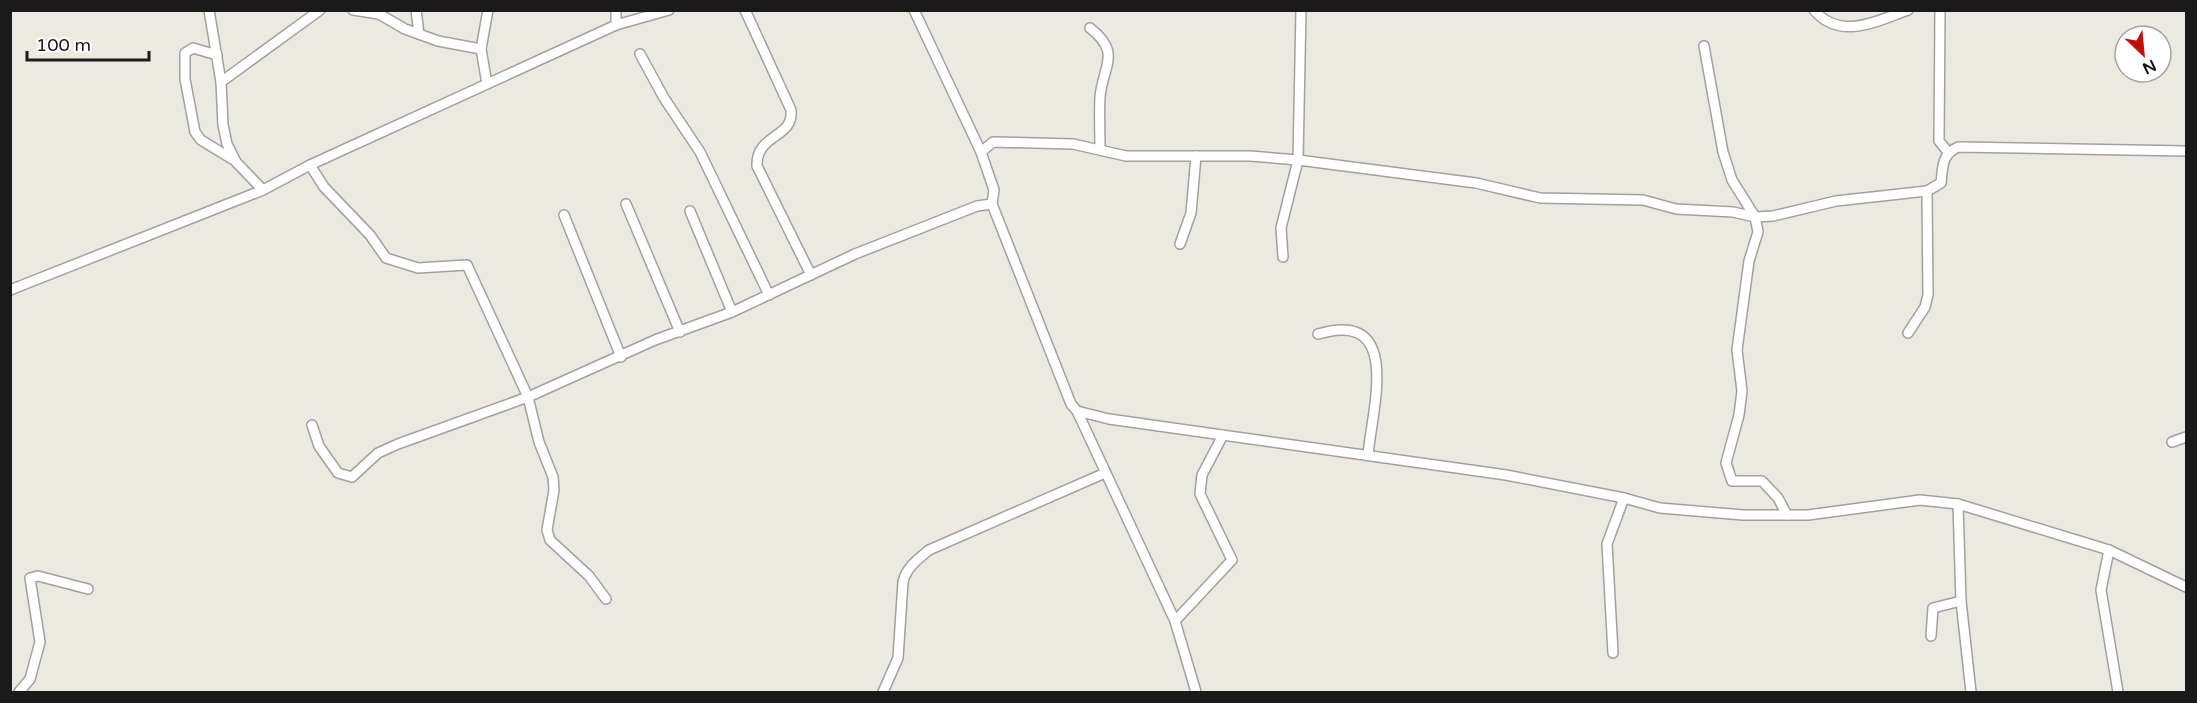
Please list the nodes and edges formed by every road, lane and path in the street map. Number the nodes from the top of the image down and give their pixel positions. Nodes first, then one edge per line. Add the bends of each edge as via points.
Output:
1 (209, 10) edge
2 (320, 10) edge
3 (353, 10) edge
4 (416, 10) edge
5 (488, 10) edge
6 (616, 10) edge
7 (669, 10) edge
8 (745, 10) edge
9 (914, 10) edge
10 (1301, 10) edge
11 (1814, 10) edge
12 (1908, 10) edge
13 (1940, 10) edge
14 (616, 25) junction
15 (1090, 28) dead end
16 (419, 34) junction
17 (1704, 46) dead end
18 (481, 49) junction
19 (640, 54) dead end
20 (217, 55) junction
21 (221, 82) junction
22 (488, 84) junction
23 (1100, 150) junction
24 (2187, 151) edge
25 (981, 152) junction
26 (1948, 152) junction
27 (1196, 156) junction
28 (1298, 160) junction
29 (236, 162) junction
30 (310, 165) junction
31 (263, 190) junction
32 (1927, 191) junction
33 (626, 204) dead end
34 (992, 204) junction
35 (690, 211) dead end
36 (564, 215) dead end
37 (1755, 217) junction
38 (1179, 244) dead end
39 (1283, 257) dead end
40 (811, 274) junction
41 (10, 290) edge
42 (768, 295) junction
43 (732, 312) junction
44 (680, 332) junction
45 (1908, 333) dead end
46 (1318, 334) dead end
47 (621, 357) junction
48 (528, 397) junction
49 (1077, 411) junction
50 (312, 425) dead end
51 (1223, 435) junction
52 (2187, 437) edge
53 (2172, 442) dead end
54 (1368, 454) junction
55 (1105, 473) junction
56 (1624, 498) junction
57 (1958, 504) junction
58 (1787, 515) junction
59 (2109, 550) junction
60 (2187, 587) edge
61 (88, 589) dead end
62 (606, 599) dead end
63 (1961, 601) junction
64 (1175, 621) junction
65 (1931, 636) dead end
66 (1613, 653) dead end
67 (19, 693) edge
68 (884, 693) edge
69 (1196, 693) edge
70 (1971, 693) edge
71 (2118, 693) edge

1 - 20 street
2 - 21 street
3 - 16 street via 379,14
4 - 16 street
5 - 18 street
6 - 14 street
7 - 14 street
8 - 40 street via 792,118 785,129 763,143 756,154 757,165
9 - 25 street
10 - 28 street
11 - 12 street via 1821,18 1850,29
13 - 26 street via 1939,141
14 - 22 street
15 - 23 street via 1106,42 1109,53 1100,94
16 - 18 street
17 - 37 street via 1723,152 1732,180
18 - 22 street
19 - 42 street via 699,152
20 - 21 street
20 - 29 street via 193,48 185,53 189,113 197,136
21 - 29 street via 223,125
22 - 30 street
23 - 25 street via 1073,144 993,142
23 - 27 street via 1126,156
24 - 26 street via 1970,146
25 - 34 street via 994,190
26 - 32 street via 1941,183
27 - 28 street
27 - 38 street via 1191,213
28 - 37 street via 1476,183 1540,198 1643,200 1676,209
28 - 39 street via 1281,228
29 - 31 street
30 - 31 street
30 - 48 street via 324,187 370,235 386,258 418,268 467,265
31 - 41 street
32 - 37 street via 1836,201
32 - 45 street via 1928,294 1925,307
33 - 44 street
34 - 40 street via 977,206
34 - 49 street via 1064,388
35 - 43 street
36 - 47 street
37 - 58 street via 1758,232 1749,261 1737,350 1742,391 1726,463 1732,480 1762,481
40 - 42 street
42 - 43 street
43 - 44 street
44 - 47 street
46 - 54 street via 1352,328 1374,348 1377,364
47 - 48 street
48 - 50 street via 378,453 352,477 338,473 319,446
48 - 62 street via 553,477 549,540 589,576
49 - 51 street
49 - 55 street
51 - 54 street
51 - 64 street via 1202,475 1200,494 1232,560
52 - 53 street
54 - 56 street
55 - 64 street
55 - 68 street via 929,550 914,563 904,575 898,658
56 - 58 street via 1660,508
56 - 66 street via 1607,544
57 - 58 street via 1920,501
57 - 59 street
57 - 63 street
59 - 60 street
59 - 71 street via 2102,590
61 - 67 street via 38,576 30,578 40,642 30,679
63 - 65 street via 1933,608
63 - 70 street
64 - 69 street

